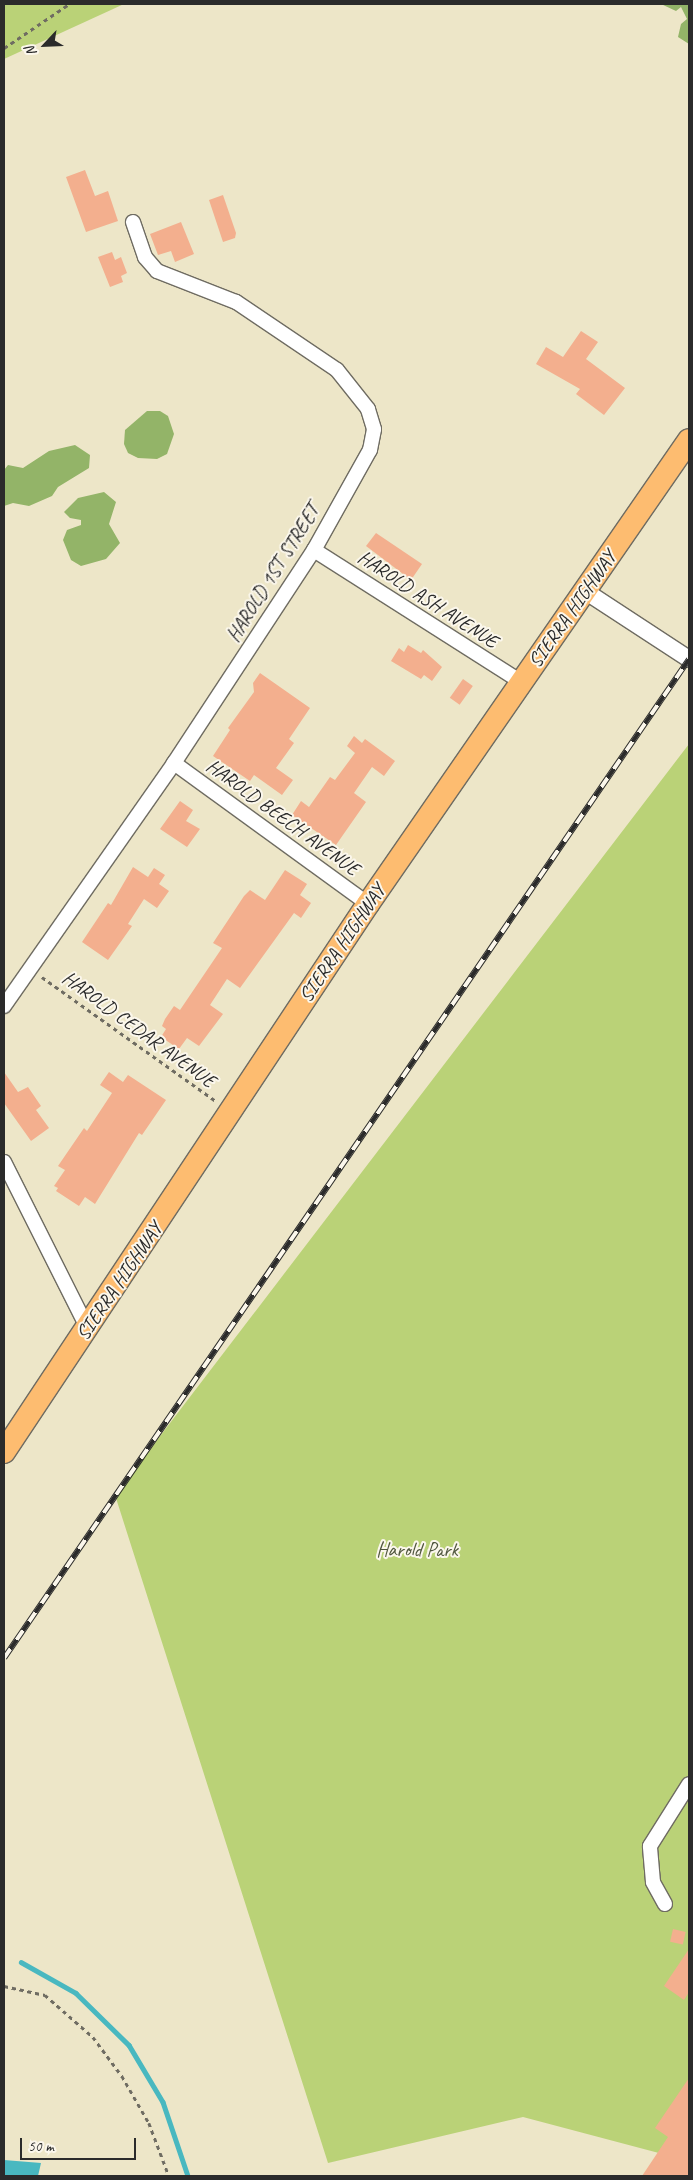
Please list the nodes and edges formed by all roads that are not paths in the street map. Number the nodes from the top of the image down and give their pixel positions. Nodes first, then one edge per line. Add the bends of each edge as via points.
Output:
1 (133, 222) dead end
2 (689, 440) edge
3 (314, 550) junction
4 (585, 591) junction
5 (689, 659) edge
6 (521, 682) junction
7 (174, 763) junction
8 (368, 904) junction
9 (4, 1006) edge
10 (4, 1162) edge
11 (88, 1329) junction
12 (4, 1452) edge
13 (689, 1784) edge
14 (666, 1904) dead end

1 - 3 street, HAROLD 1ST STREET via 145,258 157,271 236,302 337,370 368,409 374,429 370,450
2 - 4 highway, SIERRA HIGHWAY
3 - 6 street, HAROLD ASH AVENUE
3 - 7 street, HAROLD 1ST STREET
4 - 5 street
4 - 6 highway, SIERRA HIGHWAY
6 - 8 highway, SIERRA HIGHWAY
7 - 8 street, HAROLD BEECH AVENUE
7 - 9 street, HAROLD 1ST STREET
8 - 11 highway, SIERRA HIGHWAY
10 - 11 street
11 - 12 highway, SIERRA HIGHWAY
13 - 14 street via 650,1846 653,1882

